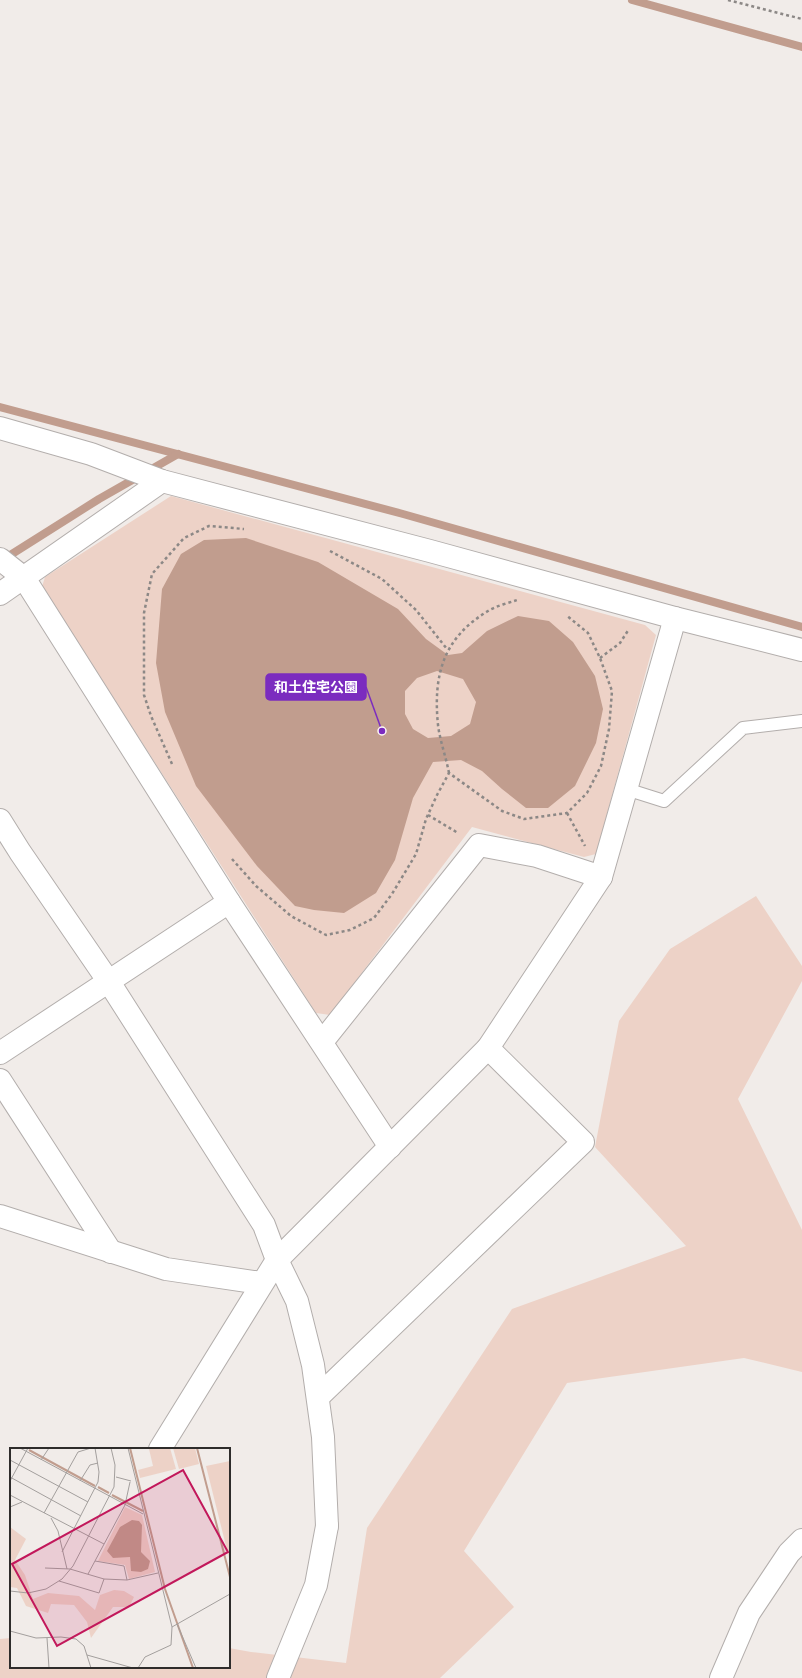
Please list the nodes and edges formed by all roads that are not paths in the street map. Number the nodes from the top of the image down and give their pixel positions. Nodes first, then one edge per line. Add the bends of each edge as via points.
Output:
1 (0, 428) edge
2 (162, 481) junction
3 (0, 559) edge
4 (24, 578) junction
5 (0, 594) edge
6 (676, 618) junction
7 (802, 650) edge
8 (802, 721) edge
9 (626, 788) junction
10 (0, 820) edge
11 (601, 877) junction
12 (229, 902) junction
13 (109, 982) junction
14 (322, 1042) junction
15 (488, 1048) junction
16 (0, 1053) edge
17 (0, 1080) edge
18 (390, 1146) junction
19 (0, 1216) edge
20 (111, 1252) junction
21 (277, 1260) junction
22 (261, 1283) junction
23 (318, 1397) junction
24 (161, 1448) edge
25 (802, 1540) edge
26 (278, 1678) edge
27 (721, 1678) edge

1 - 2 street via 91,454
2 - 4 street
2 - 6 street
3 - 4 street
4 - 5 street
4 - 12 street
6 - 7 street
6 - 9 street
8 - 9 lane via 743,728 664,801
9 - 11 street
10 - 13 street
11 - 14 street via 537,856 479,845
11 - 15 street
12 - 13 street
12 - 14 street
13 - 16 street
13 - 21 street via 264,1225
14 - 18 street
15 - 18 street
15 - 23 street via 583,1142
17 - 20 street
18 - 21 street
19 - 20 street
20 - 22 street via 166,1269
21 - 22 street
21 - 23 street via 297,1300
22 - 24 street
23 - 26 street via 323,1437 327,1526 316,1585
25 - 27 street via 789,1552 749,1613

